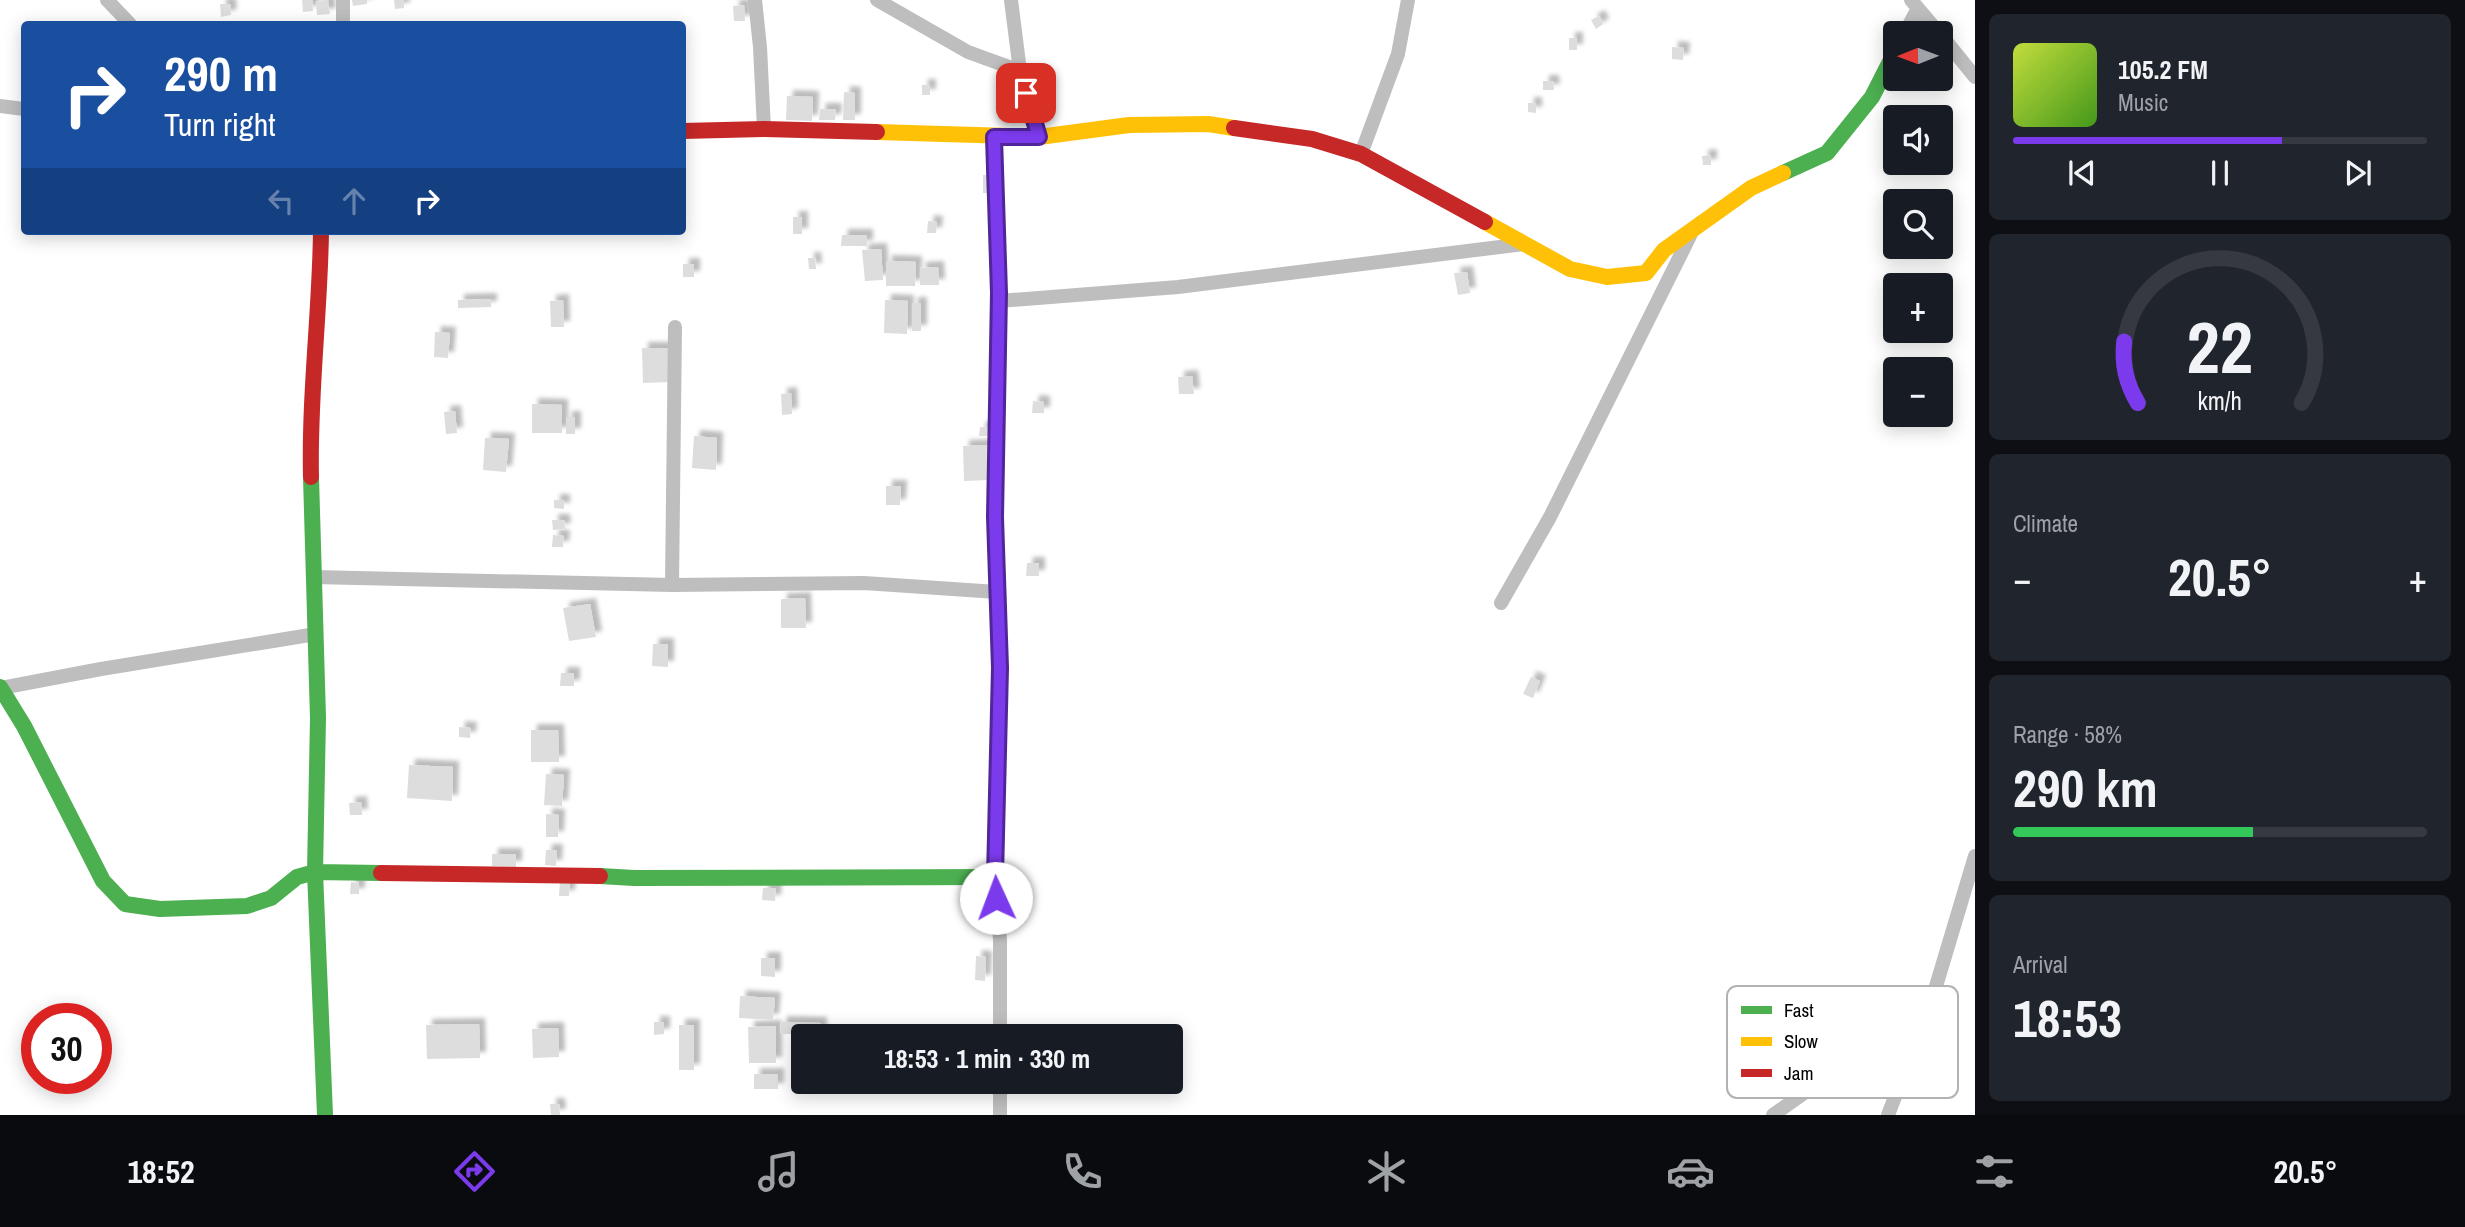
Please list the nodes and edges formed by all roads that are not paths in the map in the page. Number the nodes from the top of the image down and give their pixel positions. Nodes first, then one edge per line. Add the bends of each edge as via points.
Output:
1 (126, 0) edge
2 (343, 0) edge
3 (755, 0) edge
4 (1012, 0) edge
5 (1408, 0) edge
6 (108, 1) edge
7 (882, 1) edge
8 (1915, 4) edge
9 (127, 21) edge
10 (344, 21) edge
11 (1909, 21) edge
12 (1929, 21) edge
13 (1953, 50) edge
14 (1020, 71) junction
15 (1883, 75) edge
16 (1975, 77) edge
17 (0, 106) edge
18 (21, 109) edge
19 (764, 129) junction
20 (686, 131) edge
21 (994, 137) junction
22 (1039, 137) junction
23 (1361, 154) junction
24 (1695, 227) junction
25 (321, 235) edge
26 (1528, 244) junction
27 (999, 302) junction
28 (675, 327) dead end
29 (313, 577) junction
30 (672, 585) junction
31 (997, 592) junction
32 (1501, 603) dead end
33 (316, 634) junction
34 (0, 687) edge
35 (1975, 856) edge
36 (315, 872) junction
37 (995, 877) junction
38 (1936, 986) edge
39 (1000, 1024) edge
40 (1000, 1094) edge
41 (1797, 1098) edge
42 (1895, 1098) edge
43 (325, 1115) edge
44 (1000, 1115) edge
45 (1773, 1115) edge
46 (1888, 1115) edge

1 - 6 street
2 - 10 street
3 - 19 street
4 - 14 street
5 - 23 street via 1398,54
6 - 9 street
7 - 14 street via 968,52
8 - 11 street
8 - 12 street
13 - 16 street
14 - 22 street
15 - 24 street via 1872,97 1827,153 1751,188
17 - 18 street
19 - 20 street
19 - 21 street
21 - 22 street
21 - 27 street
22 - 23 street via 1129,125 1208,124 1312,139
23 - 26 street
24 - 26 street via 1664,250 1646,273 1607,277 1570,269
24 - 32 street via 1550,517
25 - 29 street via 310,428
26 - 27 street via 1178,287
27 - 31 street
28 - 30 street
29 - 30 street
29 - 33 street
30 - 31 street via 864,583
31 - 37 street via 1000,668
33 - 34 street
33 - 36 street
34 - 36 street via 103,881 125,904 160,909 247,906 271,898 297,877
35 - 38 street
36 - 37 street via 634,878
36 - 43 street
37 - 39 street
40 - 44 street
41 - 45 street
42 - 46 street

